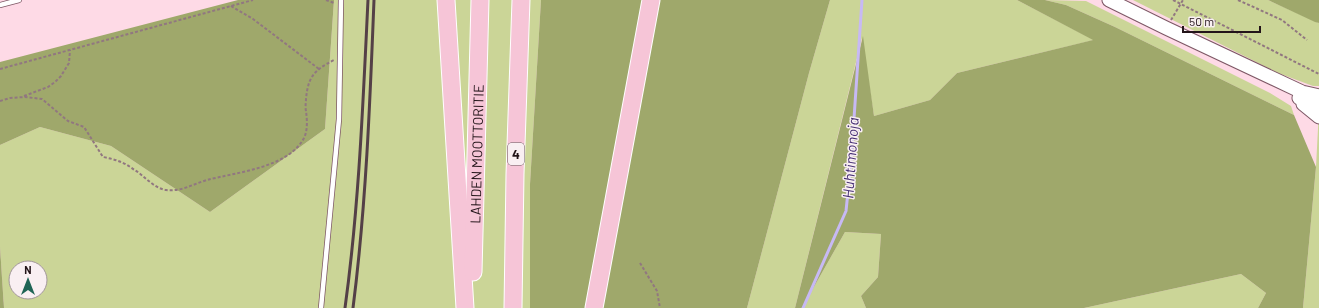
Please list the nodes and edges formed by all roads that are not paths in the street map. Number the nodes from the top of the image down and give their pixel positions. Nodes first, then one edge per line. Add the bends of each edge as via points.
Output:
1 (19, 0) edge
2 (341, 0) edge
3 (446, 0) edge
4 (480, 0) edge
5 (521, 0) edge
6 (651, 0) edge
7 (1109, 0) edge
8 (0, 5) edge
9 (1166, 28) junction
10 (1292, 95) junction
11 (1319, 96) edge
12 (1319, 106) edge
13 (1319, 117) edge
14 (321, 308) edge
15 (466, 308) edge
16 (473, 308) edge
17 (513, 308) edge
18 (594, 308) edge

1 - 8 lane
2 - 14 lane via 339,119
3 - 15 highway
4 - 16 highway, LAHDEN MOOTTORITIE
5 - 17 highway, 4
6 - 18 highway
7 - 9 main road
9 - 10 main road
9 - 11 main road via 1302,92
10 - 12 main road
10 - 13 main road

